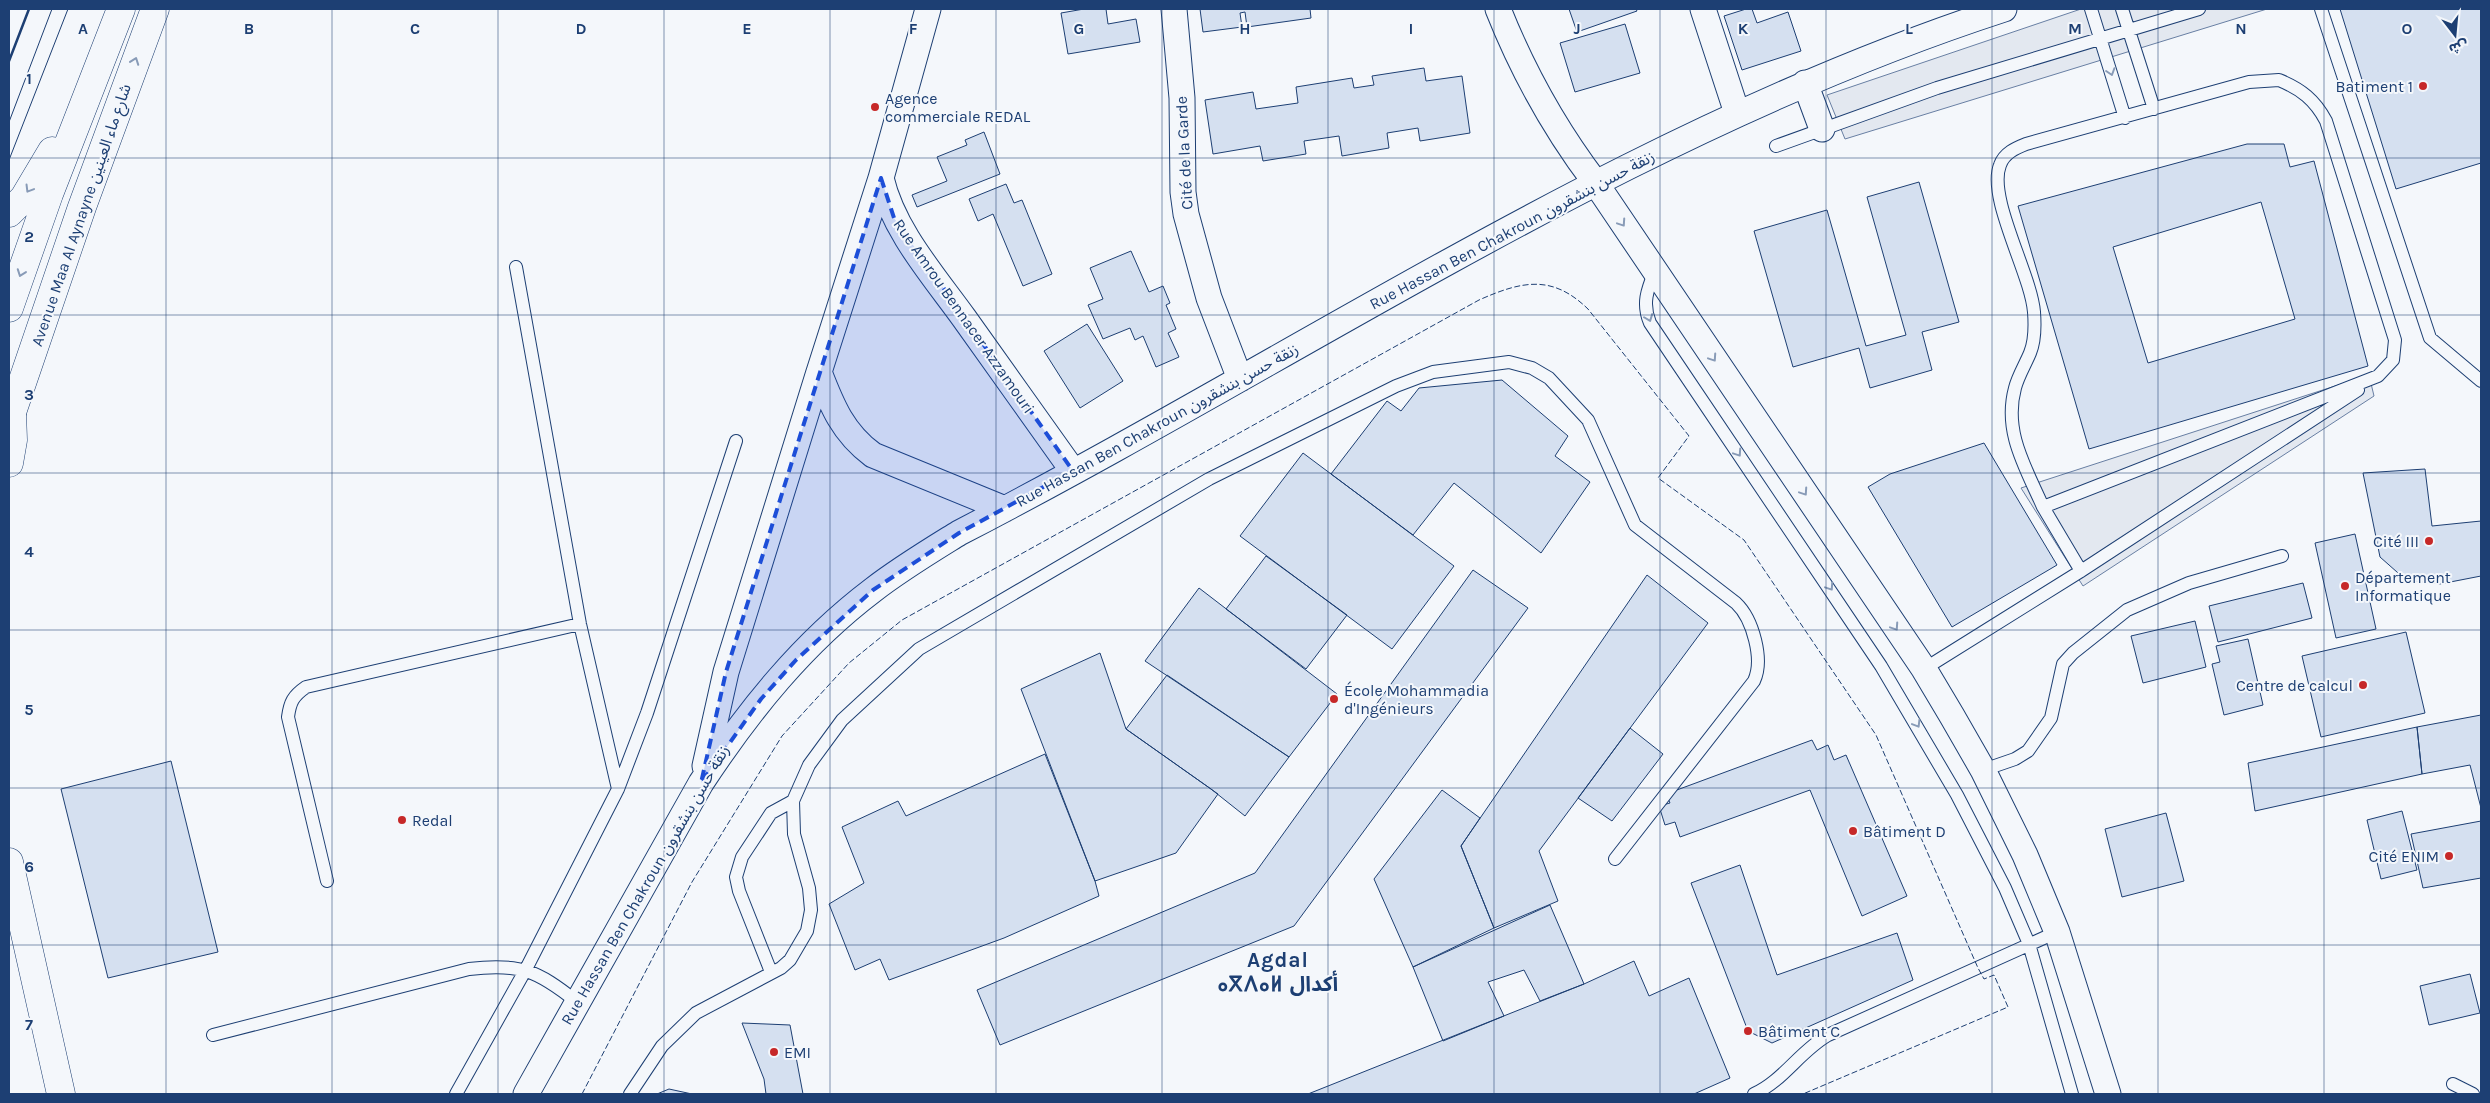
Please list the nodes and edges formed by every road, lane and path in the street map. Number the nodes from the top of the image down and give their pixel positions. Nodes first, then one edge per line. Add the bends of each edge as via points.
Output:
1 (121, 9) edge
2 (154, 9) edge
3 (930, 9) edge
4 (1174, 9) edge
5 (1498, 9) edge
6 (1703, 9) edge
7 (2004, 9) edge
8 (2091, 9) edge
9 (2122, 9) edge
10 (2199, 9) edge
11 (2321, 9) edge
12 (2129, 30) junction
13 (2101, 39) junction
14 (1805, 83) junction
15 (2154, 109) junction
16 (1737, 113) junction
17 (2125, 118) junction
18 (78, 121) junction
19 (1822, 129) junction
20 (1776, 146) dead end
21 (881, 178) junction
22 (1595, 182) junction
23 (9, 213) edge
24 (516, 267) dead end
25 (1655, 271) junction
26 (9, 308) edge
27 (819, 372) junction
28 (2378, 376) junction
29 (1240, 379) junction
30 (2481, 381) edge
31 (10, 417) edge
32 (736, 441) dead end
33 (9, 463) edge
34 (1073, 470) junction
35 (2043, 507) junction
36 (1005, 509) junction
37 (2282, 556) dead end
38 (2081, 571) junction
39 (580, 624) junction
40 (1924, 669) junction
41 (1983, 770) junction
42 (701, 783) junction
43 (618, 789) junction
44 (793, 801) junction
45 (1615, 859) dead end
46 (9, 862) edge
47 (327, 881) dead end
48 (2057, 932) junction
49 (2029, 944) junction
50 (526, 969) junction
51 (771, 972) junction
52 (578, 1002) junction
53 (213, 1036) dead end
54 (2453, 1084) dead end
55 (529, 1093) edge
56 (61, 1094) edge
57 (456, 1094) edge
58 (630, 1094) edge
59 (1754, 1094) edge
60 (2072, 1094) edge
61 (2108, 1094) edge
62 (2473, 1094) edge

1 - 18 street, Avenue Maa Al Aynayne شارع ماء العينين
31 -> 2 street, Avenue Maa Al Aynayne شارع ماء العينين
3 - 21 street, Rue Amrou Bennacer Azzamouri
4 - 29 street, Cité de la Garde via 1182,98 1186,214 1209,298
5 - 22 street via 1537,95 1564,141
6 - 16 street
7 - 14 street, Rue Hassan Ben Chakroun زنقة حسن بنشقرون
8 - 13 lane
9 - 12 lane
10 - 12 lane
11 - 30 lane via 2430,338
12 - 13 lane
12 - 15 lane
13 -> 17 lane
13 - 19 lane via 1937,88
14 - 16 street, Rue Hassan Ben Chakroun زنقة حسن بنشقرون
14 - 19 street
15 - 17 lane
15 - 28 lane via 2249,82 2279,80 2296,87 2317,104 2326,121 2395,340 2392,360
16 - 22 street, Rue Hassan Ben Chakroun زنقة حسن بنشقرون
17 - 35 lane via 2015,148 2000,164 1998,176 2002,205 2034,309 2035,329 2031,351 2015,386 2010,410 2011,427
18 -> 23 street via 52,152 24,198
18 -> 26 street, Avenue Maa Al Aynayne شارع ماء العينين
19 - 20 lane
21 - 27 street
21 - 34 street, Rue Amrou Bennacer Azzamouri via 894,218
22 -> 25 street
22 - 29 street, Rue Hassan Ben Chakroun زنقة حسن بنشقرون
24 - 39 lane
25 -> 40 street
25 -> 49 lane via 1646,292 1650,323 1886,674 1957,795 2005,888
27 - 36 street via 832,405 856,443 892,464
27 - 42 street via 726,672
28 - 35 lane
28 - 38 lane
29 - 34 street, Rue Hassan Ben Chakroun زنقة حسن بنشقرون
31 - 33 street via 13,440
32 - 43 lane via 648,713
34 - 36 street, Rue Hassan Ben Chakroun زنقة حسن بنشقرون
35 - 38 lane
36 - 42 street, Rue Hassan Ben Chakroun زنقة حسن بنشقرون via 915,560 872,590 833,624 761,699
37 - 41 lane via 2189,583 2127,610 2063,664 2051,718 2028,750 2015,759
38 - 40 lane
39 - 43 lane
39 - 47 lane via 306,688 295,695 288,717
40 - 41 street
41 - 48 street via 2025,855
42 - 52 street, Rue Hassan Ben Chakroun زنقة حسن بنشقرون
43 - 50 lane
44 - 45 lane via 809,765 842,720 920,649 1208,478 1396,386 1433,372 1509,362 1532,368 1549,378 1588,420 1635,525 1744,611 1759,661 1759,672 1754,681
44 - 51 lane via 794,834 809,888 811,910 806,931 790,960
44 - 51 lane via 772,813 742,857 736,877
46 - 56 street
48 - 49 lane
48 - 61 street
49 - 59 lane via 1828,1035
49 - 60 lane
50 - 52 lane
50 - 53 lane via 492,966 469,969
50 - 57 lane
51 - 58 lane via 696,1013 662,1046
52 - 55 street, Rue Hassan Ben Chakroun زنقة حسن بنشقرون
54 - 62 lane

